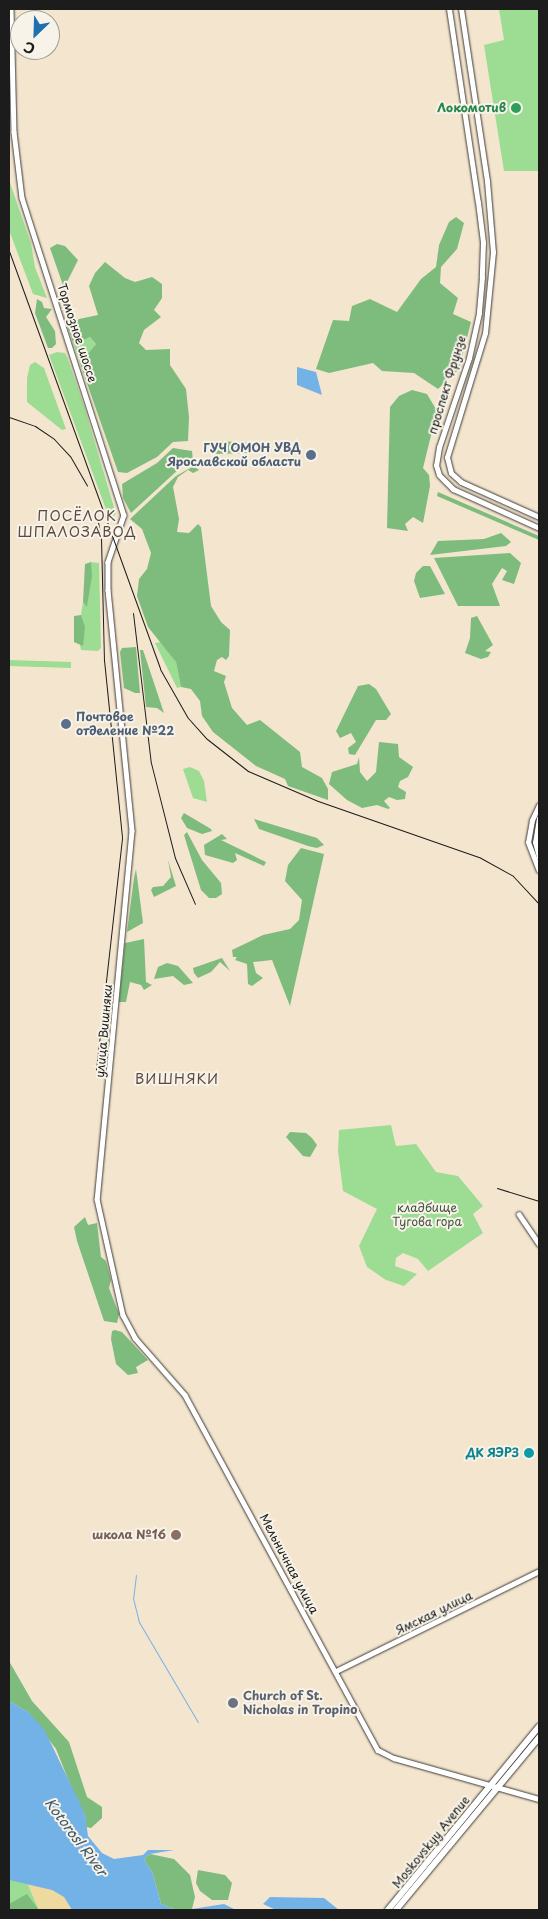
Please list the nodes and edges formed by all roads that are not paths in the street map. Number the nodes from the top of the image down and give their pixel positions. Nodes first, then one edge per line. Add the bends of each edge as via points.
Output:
1 (11, 9) edge
2 (449, 9) edge
3 (461, 9) edge
4 (539, 517) edge
5 (539, 528) edge
6 (115, 660) joint
7 (539, 806) edge
8 (539, 818) edge
9 (539, 857) edge
10 (539, 870) edge
11 (519, 1214) dead end
12 (539, 1244) edge
13 (176, 1382) joint
14 (539, 1571) edge
15 (336, 1671) junction
16 (539, 1727) edge
17 (539, 1738) edge
18 (490, 1786) junction
19 (497, 1788) junction
20 (539, 1799) edge
21 (388, 1910) edge
22 (396, 1910) edge

1 - 6 street, Тормозное шоссе via 14,132 22,198 124,515 108,565
2 - 5 main road, проспект Фрунзе via 477,192 482,268 479,313 436,465 439,475 452,489
3 - 4 main road, проспект Фрунзе via 487,181 494,252 485,333 447,457 452,473 461,482
6 - 13 street, улица Вишняки via 132,832 97,1198 127,1325 139,1344
7 - 10 main road via 528,837 532,857
8 - 9 main road via 534,842
11 - 12 street
13 - 15 street, Мельничная улица
14 - 15 street, Ямская улица
15 - 18 street, Мельничная улица via 375,1746 385,1754
16 - 18 main road, Moskovskyy Avenue
17 - 19 main road, Moskovskyy Avenue
18 - 19 street
18 - 21 main road, Moskovskyy Avenue
19 - 20 street
19 - 22 main road, Moskovskyy Avenue

